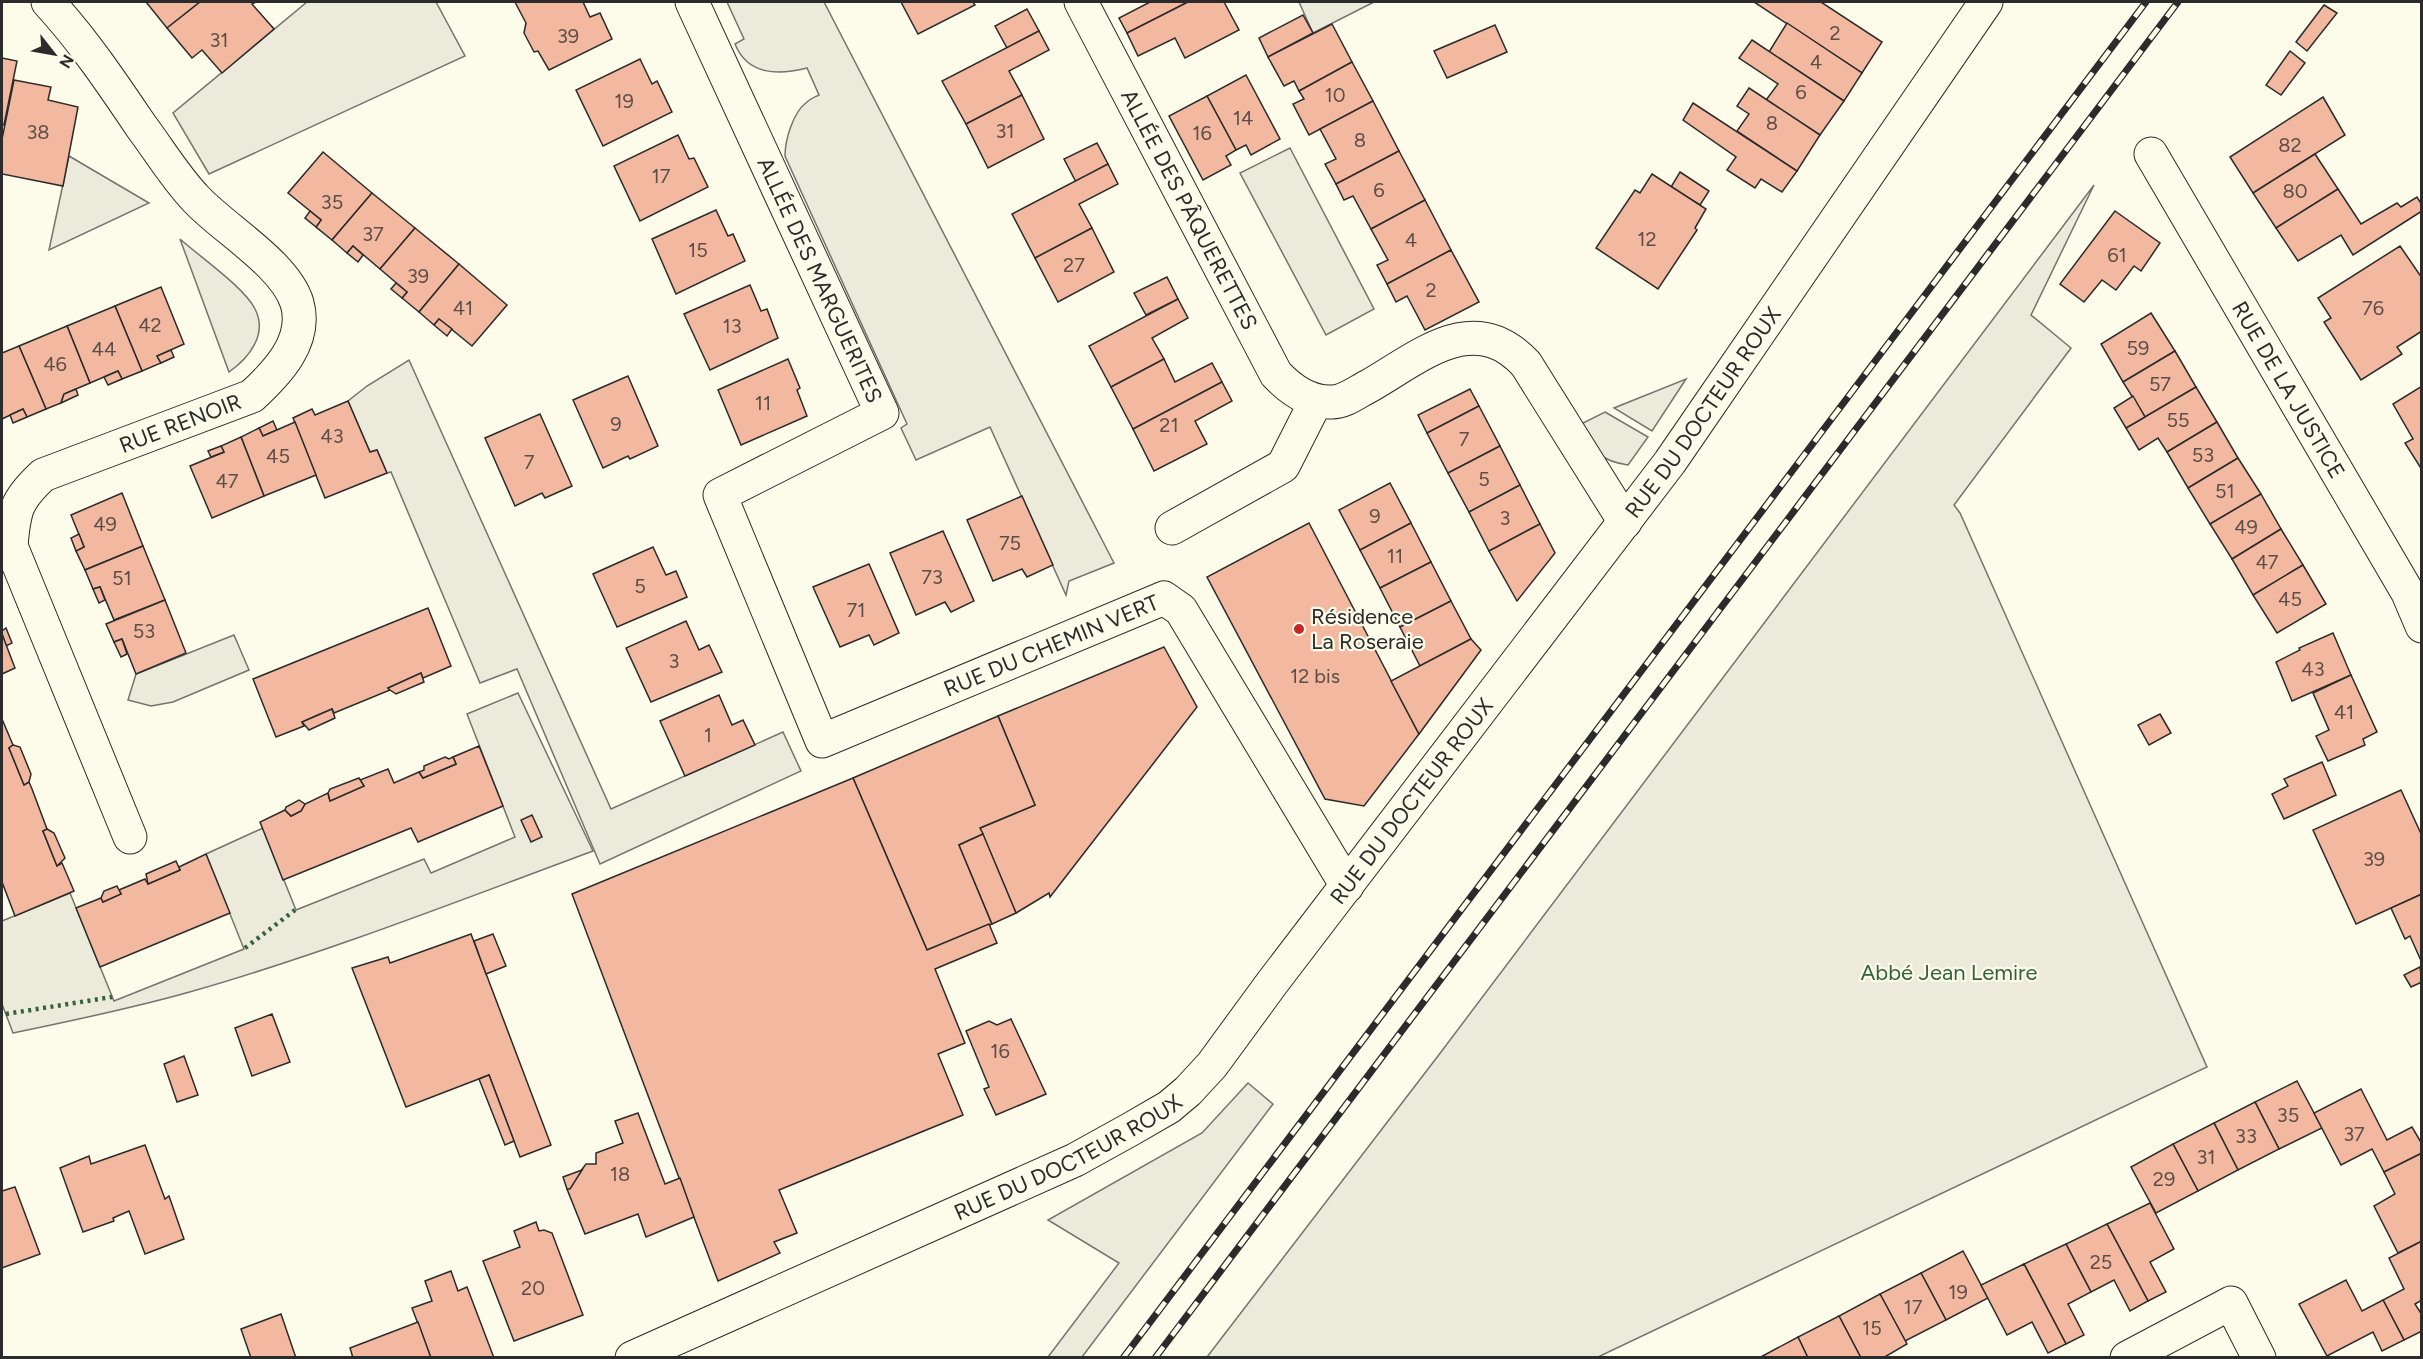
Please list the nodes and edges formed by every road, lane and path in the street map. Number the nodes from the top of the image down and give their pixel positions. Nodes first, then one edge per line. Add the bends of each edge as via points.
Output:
1 (48, 2) edge
2 (692, 2) edge
3 (1082, 2) edge
4 (1986, 2) edge
5 (2151, 154) dead end
6 (1316, 401) junction
7 (1626, 522) junction
8 (1172, 528) dead end
9 (2415, 589) edge
10 (2421, 626) edge
11 (822, 741) joint
12 (130, 837) dead end
13 (1347, 886) junction
14 (632, 1358) edge
15 (2127, 1358) edge
16 (2259, 1358) edge

1 - 12 street, RUE RENOIR via 195,198 268,261 297,303 299,329 289,354 271,379 252,396 43,475 23,494 13,521 11,546
2 - 11 street, ALLÉE DES MARGUERITES via 882,413 720,495
3 - 6 street, ALLÉE DES PÂQUERETTES via 1276,375
4 - 7 street, RUE DU DOCTEUR ROUX
5 - 9 street, RUE DE LA JUSTICE
6 - 7 street via 1343,401 1448,342 1469,337 1497,341 1526,364
6 - 8 street via 1283,466
7 - 13 street, RUE DU DOCTEUR ROUX
9 - 10 street, RUE DE LA JUSTICE
11 - 13 street, RUE DU CHEMIN VERT via 1164,598 1181,610
13 - 14 street, RUE DU DOCTEUR ROUX via 1212,1065 1169,1107 1075,1160
15 - 16 street via 2231,1303

